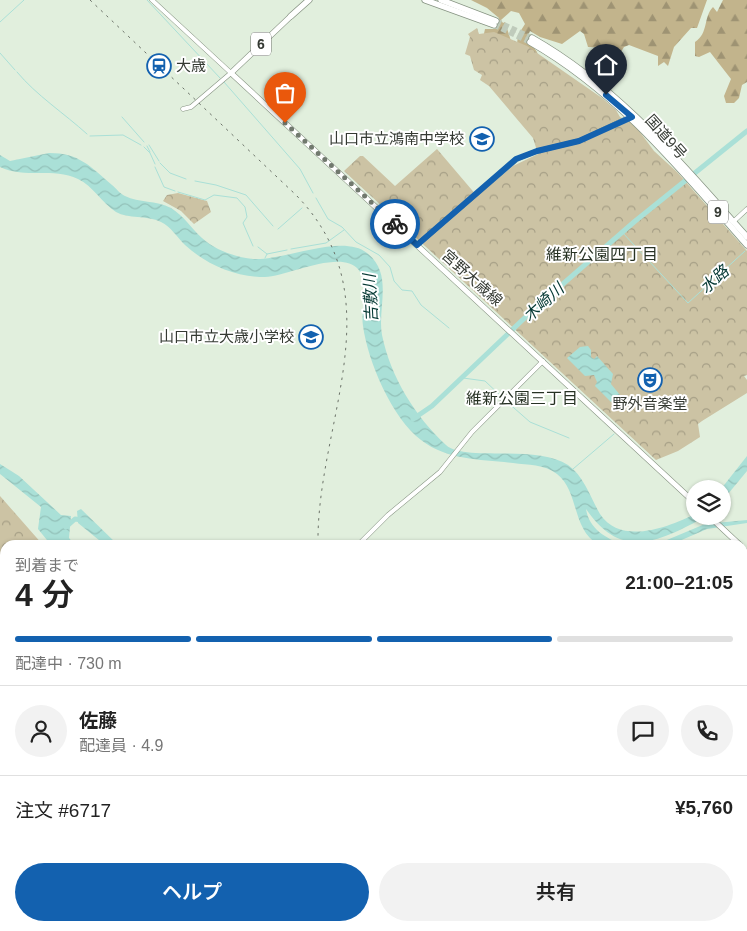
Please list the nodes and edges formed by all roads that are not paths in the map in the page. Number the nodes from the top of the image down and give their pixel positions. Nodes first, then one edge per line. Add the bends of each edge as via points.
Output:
1 (152, 0) edge
2 (304, 0) edge
3 (309, 0) edge
4 (426, 0) edge
5 (443, 0) edge
6 (290, 16) junction
7 (231, 72) junction
8 (183, 109) dead end
9 (632, 117) junction
10 (688, 176) junction
11 (747, 209) edge
12 (731, 223) junction
13 (747, 238) edge
14 (417, 245) junction
15 (747, 245) edge
16 (543, 361) junction
17 (686, 495) edge
18 (720, 525) edge
19 (363, 540) edge
20 (735, 540) edge

1 - 7 street
2 - 6 highway
3 - 6 highway
4 - 5 highway via 495,23
6 - 7 main road, 6
7 - 8 street via 191,107
7 - 14 main road, 宮野大歳線
9 - 10 highway, 国道9号 / 9
9 - 10 highway, 国道9号 / 9 via 587,79 531,40 602,85 637,115
9 - 14 street via 579,141 516,159
10 - 12 highway, 国道9号 / 9
11 - 12 street
12 - 13 highway, 国道9号 / 9
12 - 15 highway, 国道9号 / 9
14 - 16 main road, 宮野大歳線
16 - 17 main road, 宮野大歳線
16 - 19 street via 461,445 440,472
18 - 20 main road

